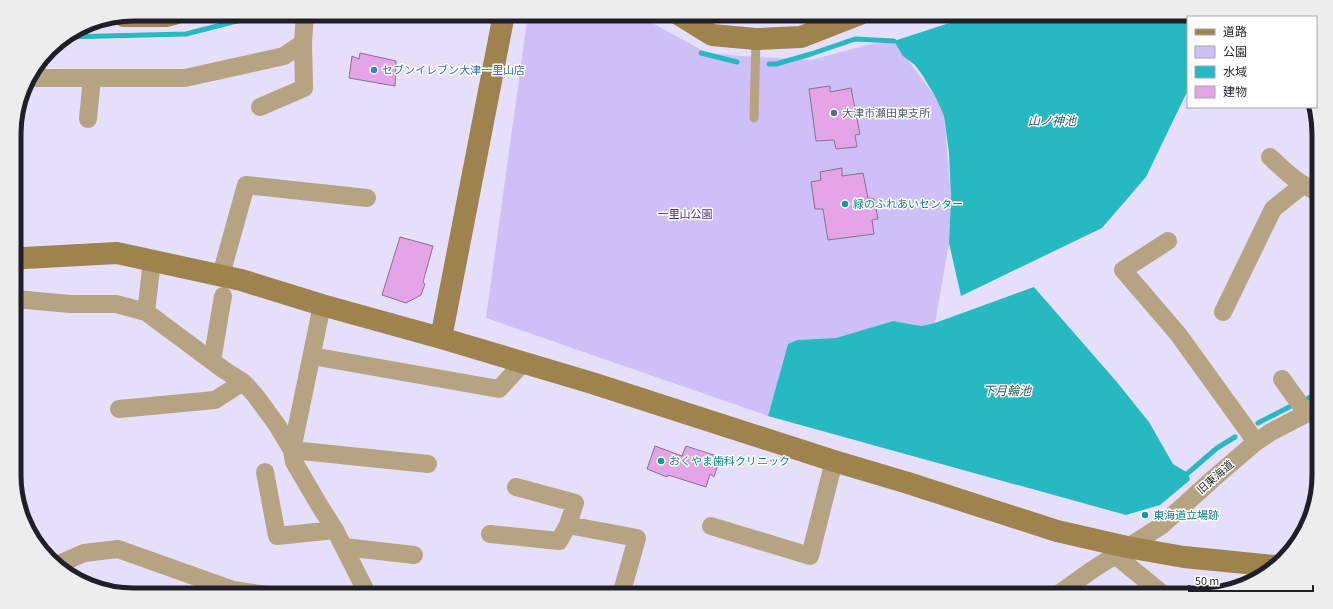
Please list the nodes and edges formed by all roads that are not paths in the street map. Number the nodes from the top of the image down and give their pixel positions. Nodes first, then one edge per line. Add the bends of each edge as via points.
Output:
1 (305, 21) edge
2 (503, 21) edge
3 (689, 21) edge
4 (842, 21) edge
5 (756, 39) junction
6 (303, 43) junction
7 (36, 78) edge
8 (92, 78) junction
9 (260, 106) dead end
10 (754, 118) dead end
11 (88, 119) dead end
12 (1270, 157) dead end
13 (1311, 188) edge
14 (367, 198) dead end
15 (1168, 242) dead end
16 (21, 259) edge
17 (152, 260) junction
18 (222, 286) junction
19 (21, 300) edge
20 (322, 305) junction
21 (146, 312) junction
22 (1223, 312) dead end
23 (441, 338) junction
24 (312, 356) junction
25 (212, 361) junction
26 (523, 363) junction
27 (1282, 379) dead end
28 (243, 382) junction
29 (119, 409) dead end
30 (1312, 409) edge
31 (1312, 411) edge
32 (1256, 442) junction
33 (292, 450) junction
34 (834, 461) junction
35 (428, 464) dead end
36 (265, 472) dead end
37 (516, 487) dead end
38 (568, 525) junction
39 (711, 526) dead end
40 (335, 530) junction
41 (490, 534) dead end
42 (344, 547) junction
43 (1121, 551) junction
44 (84, 552) junction
45 (54, 555) edge
46 (414, 555) dead end
47 (62, 562) edge
48 (1268, 565) edge
49 (67, 566) edge
50 (227, 588) edge
51 (364, 588) edge
52 (623, 588) edge
53 (1067, 588) edge
54 (1157, 588) edge

1 - 6 street
2 - 23 street
3 - 5 street via 712,35
4 - 5 street via 801,37
5 - 10 lane
6 - 8 street via 284,56 185,78
6 - 9 street via 304,88
7 - 8 street
8 - 11 street
12 - 13 street via 1290,176
13 - 22 street via 1273,208
14 - 18 street via 246,185
15 - 32 street via 1123,270 1178,334
16 - 17 street via 117,253
17 - 18 street
17 - 21 street
18 - 20 street via 241,280
18 - 25 street
19 - 21 street via 70,304 116,304
20 - 23 street
20 - 24 street
21 - 25 street
23 - 26 street
24 - 26 street via 499,389
24 - 33 street
25 - 28 street
26 - 34 street
27 - 30 street
28 - 29 street via 215,400
28 - 33 street via 277,425
31 - 32 street, 旧東海道
32 - 43 street, 旧東海道 via 1161,526
33 - 35 street
33 - 40 street via 294,462
34 - 39 street via 810,556
34 - 43 street
36 - 40 street via 277,536
37 - 38 street via 575,503
38 - 41 street via 559,541
38 - 52 street via 637,538
40 - 42 street
42 - 46 street
42 - 51 street
43 - 48 street
43 - 53 street, 旧東海道
43 - 54 street
44 - 45 street
44 - 47 street
44 - 49 street
44 - 50 street via 118,549

